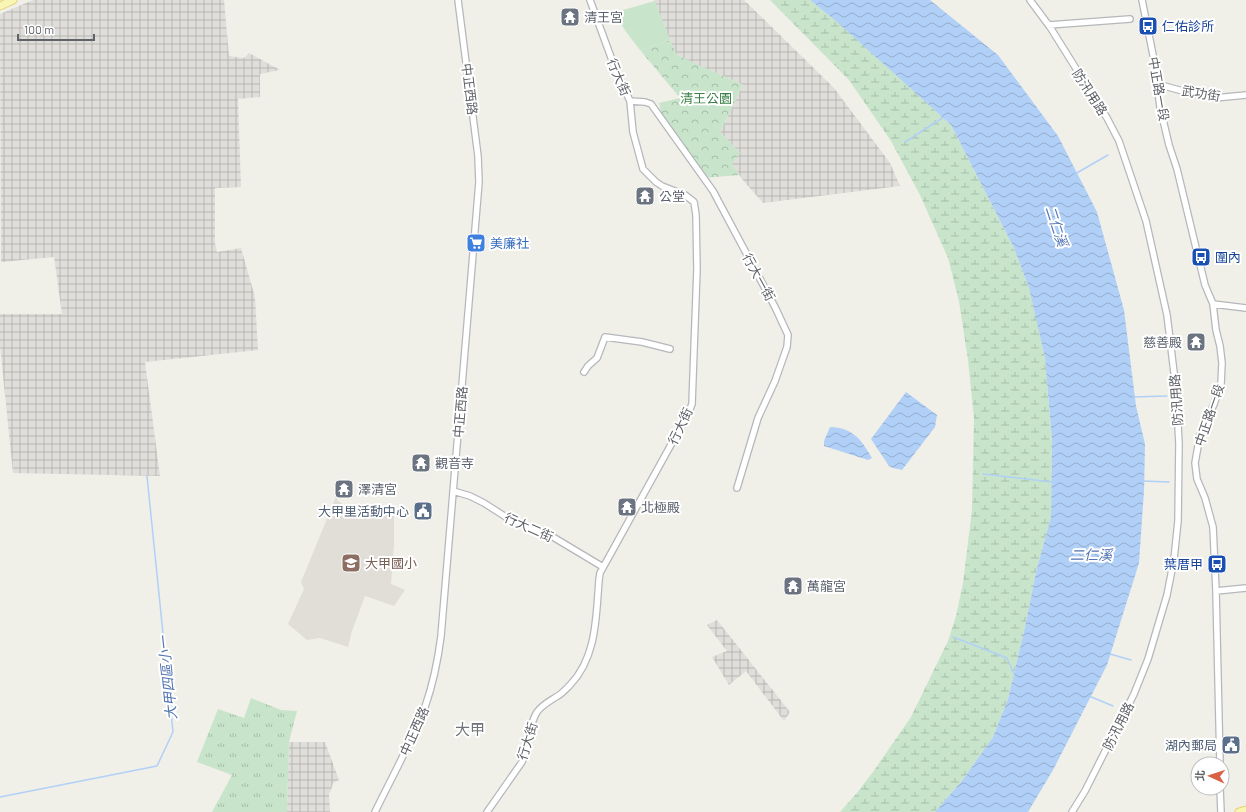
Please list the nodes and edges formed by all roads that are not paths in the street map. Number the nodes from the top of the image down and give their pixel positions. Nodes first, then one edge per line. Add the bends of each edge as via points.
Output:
1 (12, 0) edge
2 (458, 0) edge
3 (590, 0) edge
4 (1030, 0) edge
5 (1142, 0) edge
6 (0, 6) edge
7 (1130, 19) dead end
8 (1049, 25) junction
9 (1158, 84) junction
10 (1246, 96) edge
11 (630, 101) junction
12 (1214, 304) junction
13 (1246, 308) edge
14 (670, 349) dead end
15 (584, 372) dead end
16 (737, 488) dead end
17 (454, 491) junction
18 (603, 567) junction
19 (1246, 588) edge
20 (1216, 590) junction
21 (1220, 756) edge
22 (1220, 796) edge
23 (1246, 810) edge
24 (375, 812) edge
25 (487, 812) edge
26 (1072, 812) edge
27 (1221, 812) edge
28 (1239, 812) edge

1 - 6 main road
2 - 17 street, 中正西路 via 479,182
3 - 11 street, 行大街
4 - 8 street, 防汛用路
5 - 9 street, 中正路一段
7 - 8 street
8 - 26 street, 防汛用路 via 1107,118 1118,141 1146,221 1167,315 1176,388 1179,444 1178,521 1167,595 1148,659 1134,694
9 - 10 street, 武功街 via 1215,98
9 - 12 street, 中正路一段 via 1160,107 1169,145 1205,285
11 - 16 street, 行大一街 via 652,104 700,171 788,335 787,347 758,418
11 - 18 street, 行大街 via 633,132 643,169 650,178 662,186 685,195 694,202 697,269 692,404
12 - 13 street
12 - 20 street, 中正路一段 via 1221,351 1221,384 1200,435 1195,463 1197,479 1214,527
14 - 15 street via 604,336 597,358
17 - 18 street, 行大二街 via 484,503 509,519 553,537
17 - 24 street, 中正西路 via 440,647 435,672 416,729
18 - 25 street, 行大街 via 599,580 595,632 588,657 574,681 538,710 522,762
19 - 20 street
20 - 21 street, 中正路一段
22 - 27 street
23 - 28 main road

